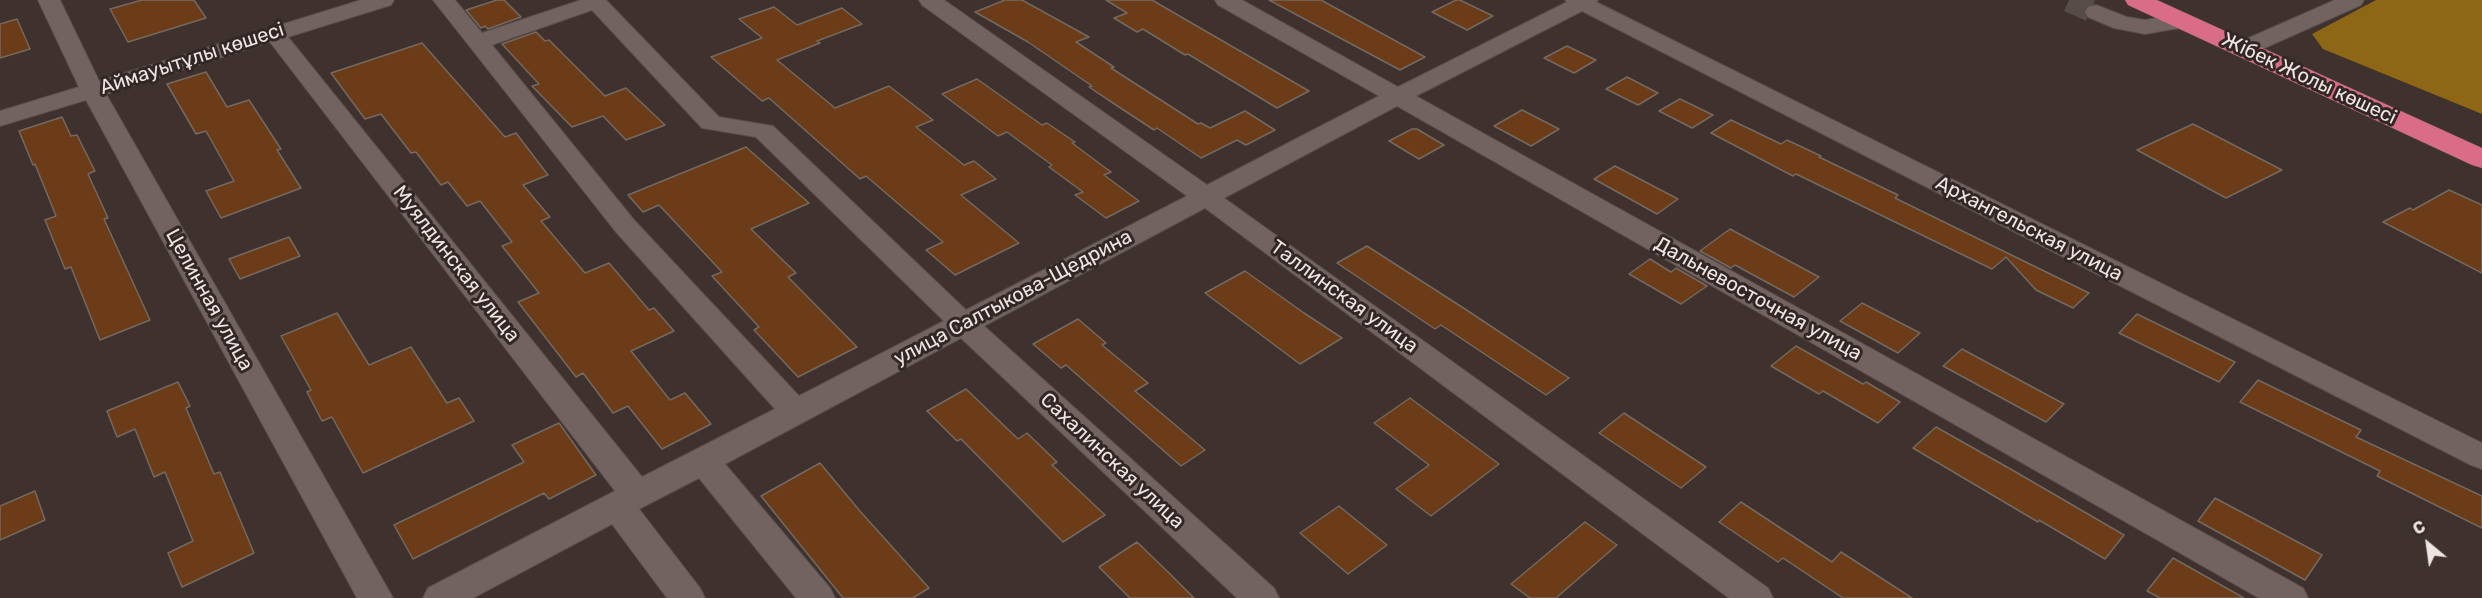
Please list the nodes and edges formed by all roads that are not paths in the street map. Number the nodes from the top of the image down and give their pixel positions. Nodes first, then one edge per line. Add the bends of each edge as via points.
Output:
1 (49, 0) edge
2 (380, 0) edge
3 (444, 0) edge
4 (930, 0) edge
5 (1226, 0) edge
6 (2137, 0) edge
7 (2353, 0) edge
8 (1582, 1) edge
9 (2096, 12) tunnel mouth
10 (2183, 21) junction
11 (274, 33) junction
12 (477, 42) junction
13 (2243, 49) junction
14 (92, 90) junction
15 (1396, 97) junction
16 (0, 119) edge
17 (2482, 159) edge
18 (1206, 196) junction
19 (963, 324) junction
20 (796, 412) junction
21 (2482, 457) edge
22 (703, 460) junction
23 (627, 500) junction
24 (375, 598) edge
25 (441, 598) edge
26 (687, 598) edge
27 (817, 598) edge
28 (1261, 598) edge
29 (1755, 598) edge
30 (2290, 598) edge

1 - 14 street, Целинная улица
2 - 11 street, Аймауытұлы көшесі
3 - 12 street
4 - 18 street, Таллинская улица
5 - 15 street, Дальневосточная улица
6 - 10 highway, Жібек Жолы көшесі
7 - 13 street
8 - 15 street, улица Салтыкова-Щедрина
8 - 21 street, Архангельская улица
9 - 10 street via 2121,23 2145,27
10 - 13 highway, Жібек Жолы көшесі
11 - 14 street, Аймауытұлы көшесі
11 - 23 street, Муялдинская улица
12 - 19 street, Сахалинская улица via 596,2 711,123 764,131
12 - 20 street via 625,226
13 - 17 highway, Жібек Жолы көшесі
14 - 16 street, Аймауытұлы көшесі
14 - 24 street, Целинная улица
15 - 18 street, улица Салтыкова-Щедрина
15 - 30 street, Дальневосточная улица
18 - 19 street, улица Салтыкова-Щедрина
18 - 29 street, Таллинская улица
19 - 20 street, улица Салтыкова-Щедрина
19 - 28 street, Сахалинская улица
20 - 22 street, улица Салтыкова-Щедрина
22 - 23 street, улица Салтыкова-Щедрина
22 - 27 street
23 - 25 street, улица Салтыкова-Щедрина
23 - 26 street, Муялдинская улица

